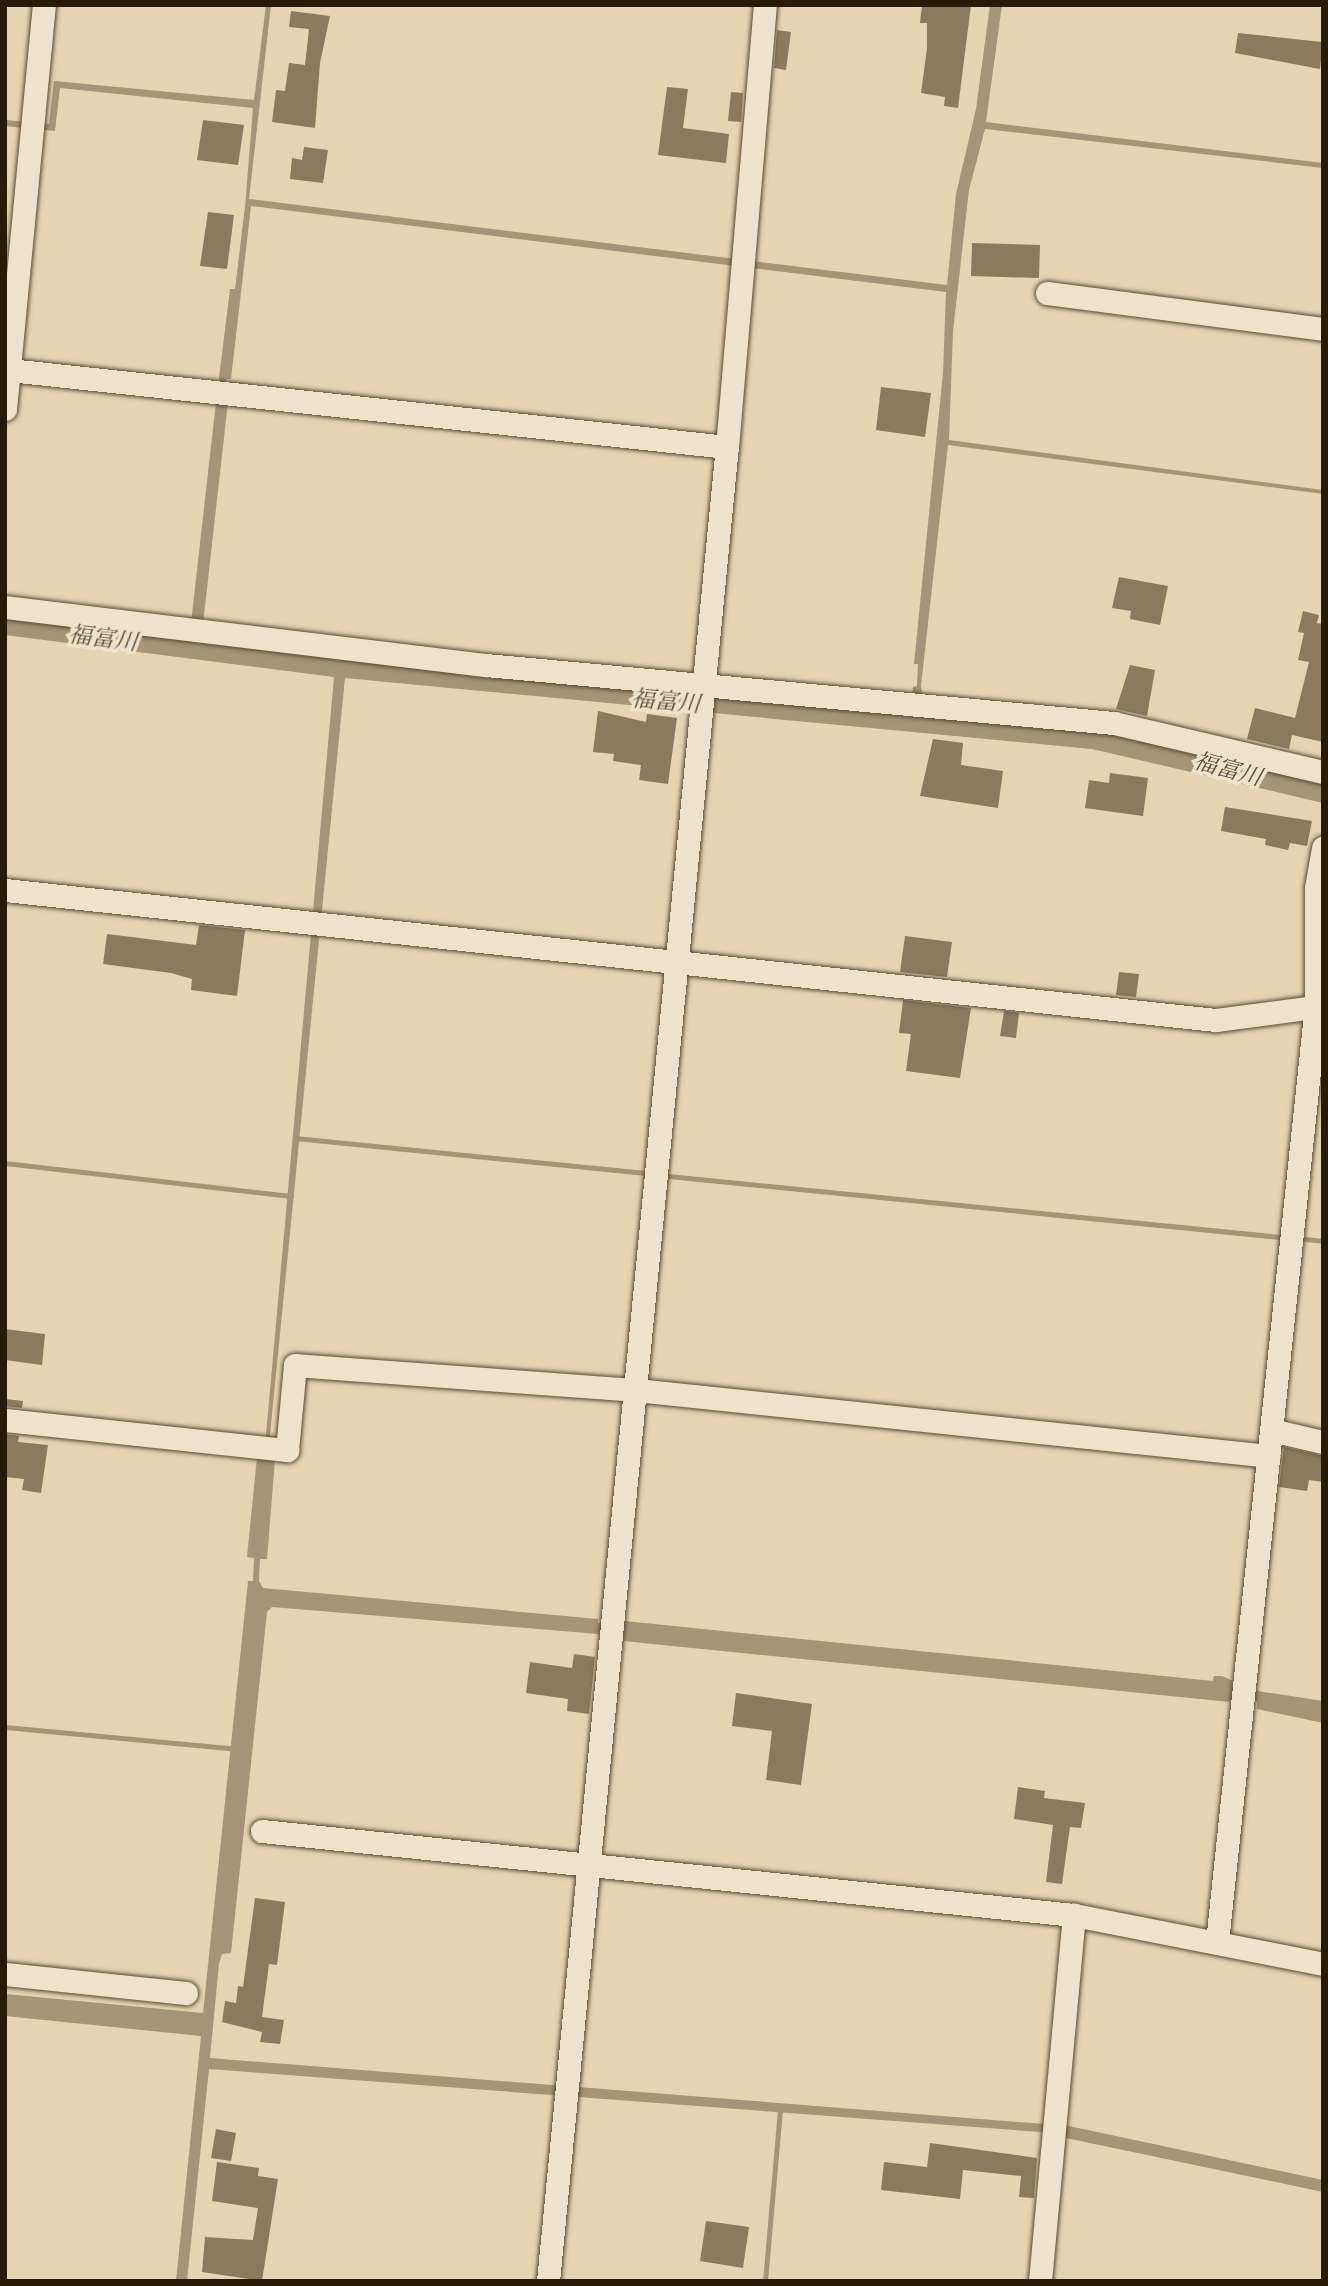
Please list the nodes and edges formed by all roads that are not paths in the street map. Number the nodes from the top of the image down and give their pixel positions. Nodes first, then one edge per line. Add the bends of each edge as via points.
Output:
1 (44, 5) edge
2 (765, 5) edge
3 (1047, 293) dead end
4 (1323, 328) edge
5 (9, 370) junction
6 (5, 409) edge
7 (727, 447) junction
8 (5, 607) edge
9 (702, 697) junction
10 (1323, 772) edge
11 (1323, 848) edge
12 (5, 890) edge
13 (675, 960) junction
14 (1319, 1005) edge
15 (636, 1390) junction
16 (5, 1420) edge
17 (1271, 1430) junction
18 (1323, 1442) edge
19 (1269, 1456) junction
20 (262, 1831) dead end
21 (589, 1867) junction
22 (1074, 1915) junction
23 (1217, 1942) junction
24 (1323, 1964) edge
25 (5, 1974) edge
26 (186, 1993) dead end
27 (548, 2281) edge
28 (1040, 2281) edge

1 - 5 street
2 - 7 street
3 - 4 street
5 - 6 street
5 - 7 street
7 - 9 street
8 - 9 street
9 - 10 street via 917,705 1114,723
9 - 13 street
11 - 14 street via 1315,888
12 - 13 street
13 - 14 street via 1216,1020
13 - 15 street
14 - 17 street
15 - 16 street via 295,1365 287,1450
15 - 19 street
15 - 21 street
17 - 18 street
17 - 19 street
19 - 23 street
20 - 21 street
21 - 22 street
21 - 27 street
22 - 23 street
22 - 28 street
23 - 24 street
25 - 26 street

